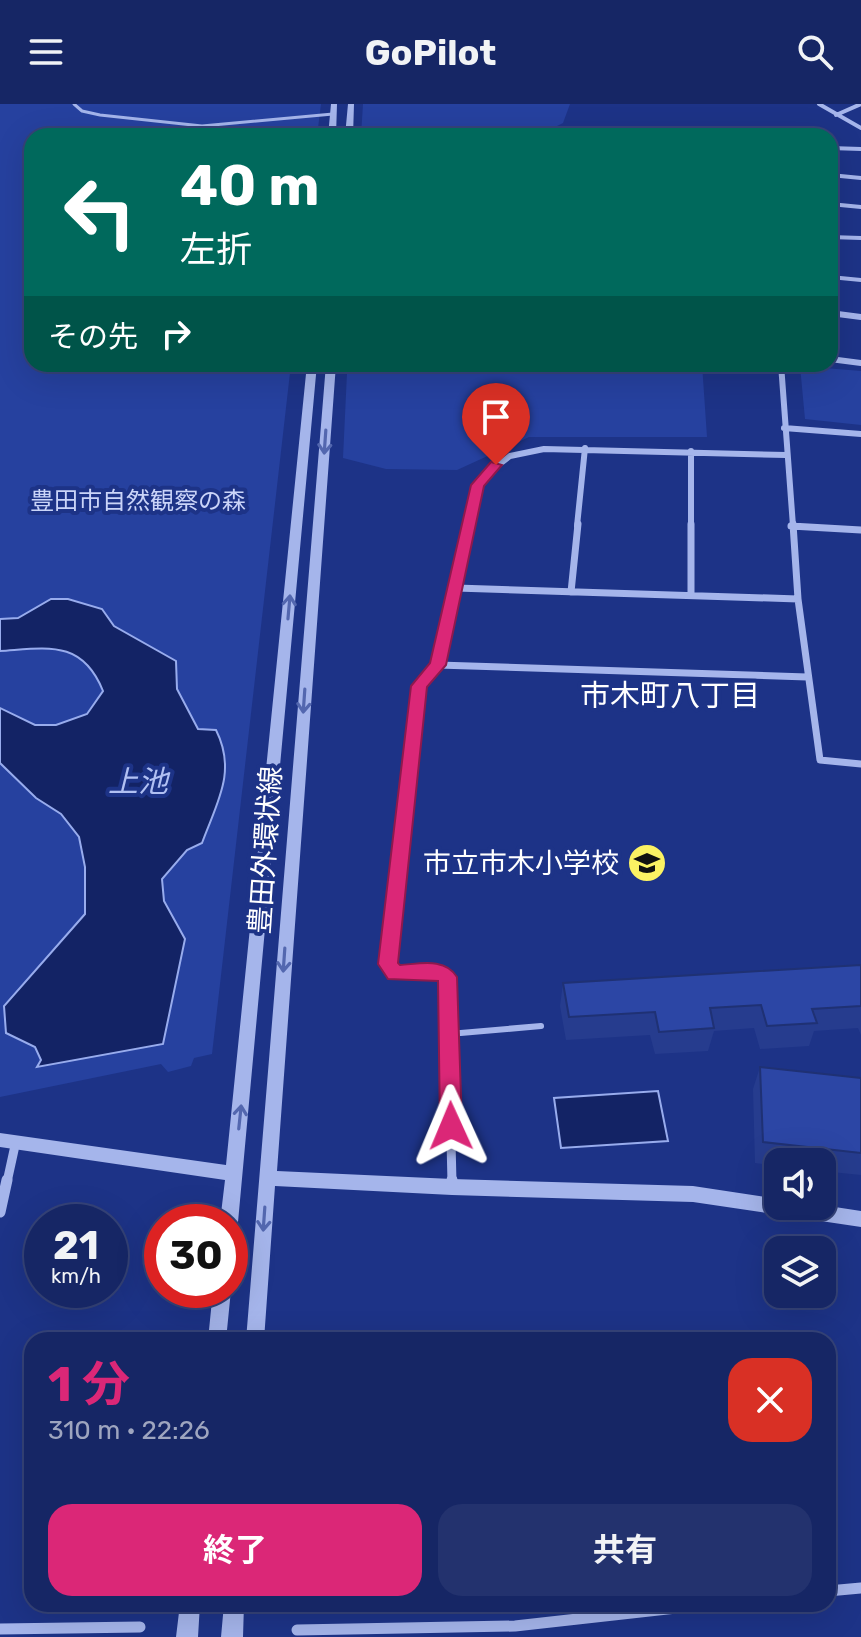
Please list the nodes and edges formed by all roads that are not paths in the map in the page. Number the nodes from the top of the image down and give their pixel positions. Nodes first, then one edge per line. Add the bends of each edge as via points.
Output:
1 (74, 104) edge
2 (334, 104) edge
3 (351, 104) edge
4 (819, 104) edge
5 (861, 104) edge
6 (333, 114) junction
7 (836, 115) junction
8 (332, 128) edge
9 (350, 128) edge
10 (861, 128) edge
11 (838, 148) edge
12 (861, 149) edge
13 (838, 176) edge
14 (861, 178) edge
15 (838, 205) edge
16 (861, 207) edge
17 (838, 237) edge
18 (861, 238) edge
19 (838, 278) edge
20 (861, 280) edge
21 (838, 314) edge
22 (861, 317) edge
23 (838, 360) edge
24 (861, 363) edge
25 (311, 372) edge
26 (330, 372) edge
27 (781, 372) edge
28 (784, 428) junction
29 (861, 434) edge
30 (585, 448) junction
31 (691, 451) junction
32 (786, 455) junction
33 (791, 526) junction
34 (861, 530) edge
35 (456, 588) junction
36 (571, 592) junction
37 (691, 595) junction
38 (798, 599) junction
39 (438, 665) junction
40 (807, 677) junction
41 (861, 764) edge
42 (541, 1026) dead end
43 (449, 1034) junction
44 (8, 1140) edge
45 (234, 1174) junction
46 (268, 1178) junction
47 (452, 1187) junction
48 (231, 1204) edge
49 (0, 1212) edge
50 (861, 1219) edge
51 (220, 1308) edge
52 (218, 1332) edge
53 (256, 1332) edge
54 (861, 1588) edge
55 (836, 1590) edge
56 (189, 1612) edge
57 (234, 1612) edge
58 (654, 1612) edge
59 (140, 1627) dead end
60 (0, 1629) edge
61 (297, 1630) dead end
62 (515, 1631) edge
63 (187, 1637) edge
64 (232, 1637) edge

1 - 6 lane via 100,115 202,126
2 - 6 street
3 - 9 street
4 - 7 street
5 - 7 street
6 - 8 street
7 - 10 street
11 - 12 street
13 - 14 street
15 - 16 street
17 - 18 street
19 - 20 street
21 - 22 street
23 - 24 street
45 -> 25 street, 豊田外環状線
26 -> 46 street, 豊田外環状線
27 - 28 street
28 - 29 street
28 - 32 street
30 - 31 street
30 - 35 street via 519,454 482,477
30 - 36 street
31 - 32 street
31 - 37 street
32 - 33 street
33 - 34 street
33 - 38 street
35 - 36 street
35 - 39 street
36 - 37 street
37 - 38 street
38 - 40 street
39 - 40 street
39 - 43 street via 419,686 388,964 394,973 437,971 447,977
40 - 41 street via 820,760
42 - 43 lane
43 - 47 street
44 - 45 street
44 - 49 street
45 - 48 street, 豊田外環状線
46 - 47 street
46 -> 53 street, 豊田外環状線
47 - 50 street via 693,1194
51 - 52 street
54 - 55 street
56 - 63 street
57 - 64 street
58 - 62 street
59 - 60 street
61 - 62 street

